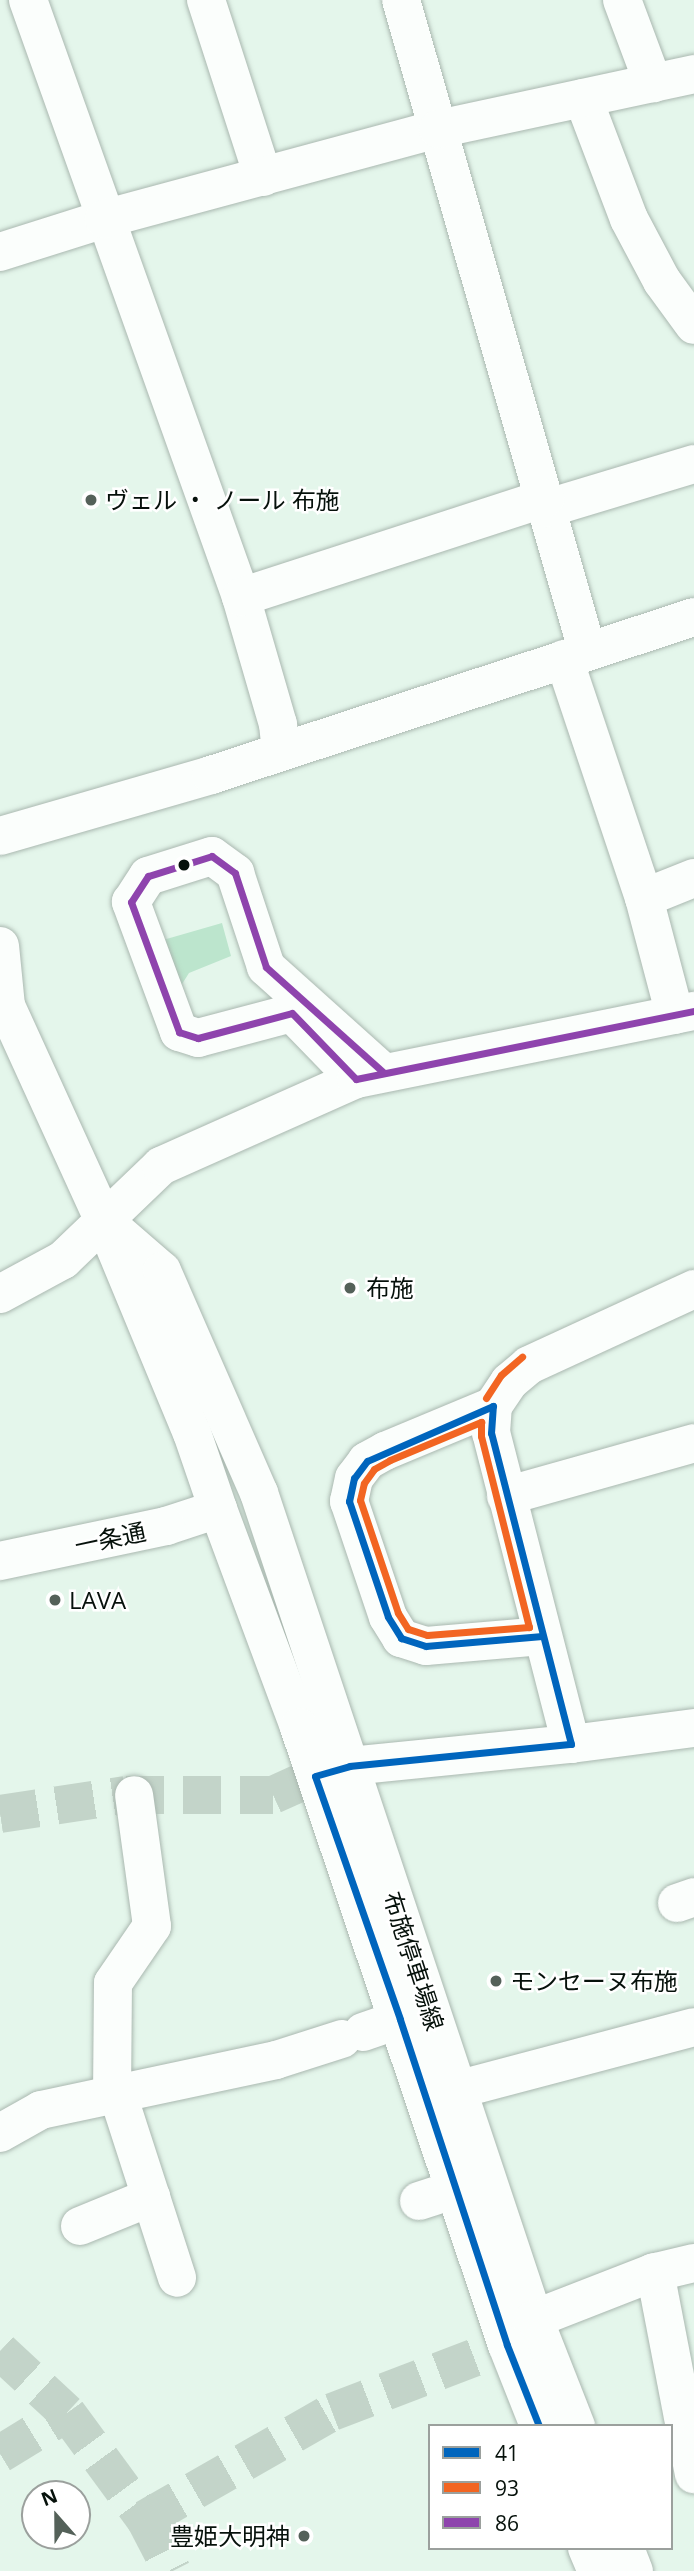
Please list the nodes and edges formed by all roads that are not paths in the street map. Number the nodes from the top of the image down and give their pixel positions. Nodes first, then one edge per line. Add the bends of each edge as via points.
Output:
1 (28, 0) edge
2 (206, 0) edge
3 (401, 0) edge
4 (622, 0) edge
5 (694, 74) edge
6 (653, 83) junction
7 (583, 98) junction
8 (438, 129) junction
9 (262, 177) junction
10 (104, 219) junction
11 (3, 243) edge
12 (694, 325) edge
13 (694, 464) edge
14 (546, 503) junction
15 (241, 597) junction
16 (694, 617) edge
17 (576, 654) junction
18 (281, 752) junction
19 (0, 836) edge
20 (694, 878) edge
21 (644, 898) junction
22 (0, 946) edge
23 (3, 1002) edge
24 (684, 1013) edge
25 (370, 1075) junction
26 (104, 1221) junction
27 (694, 1289) edge
28 (0, 1294) edge
29 (493, 1406) junction
30 (694, 1443) edge
31 (506, 1496) junction
32 (218, 1509) junction
33 (0, 1561) edge
34 (542, 1636) junction
35 (694, 1728) edge
36 (571, 1744) junction
37 (333, 1771) junction
38 (134, 1795) dead end
39 (400, 2019) junction
40 (694, 2027) edge
41 (456, 2090) junction
42 (115, 2096) junction
43 (0, 2133) edge
44 (456, 2189) junction
45 (151, 2197) junction
46 (419, 2201) dead end
47 (80, 2226) dead end
48 (694, 2263) edge
49 (655, 2272) junction
50 (177, 2278) dead end
51 (521, 2332) junction
52 (539, 2424) edge
53 (575, 2424) edge
54 (694, 2474) edge
55 (588, 2550) edge
56 (626, 2550) edge
57 (597, 2571) edge
58 (634, 2571) edge

1 - 10 street
2 - 9 street
3 - 8 street
4 - 6 street
5 - 6 street
6 - 7 street
7 - 8 street
7 - 12 street via 629,219 662,281
8 - 9 street
8 - 14 street
9 - 10 street
10 - 11 street
10 - 15 street
13 - 14 street
14 - 15 street
14 - 17 street
15 - 18 street via 278,723
16 - 17 street
17 - 18 street
17 - 21 street
18 - 19 street
20 - 21 street
21 - 24 street
22 - 23 street, 布施停車場線
23 - 26 street, 布施停車場線
24 - 25 street
25 - 25 street via 292,1013 198,1038 179,1032 131,902 148,876 212,856 235,873 265,967
25 - 26 street via 161,1166
26 - 28 street via 63,1260
26 - 32 street, 布施停車場線 via 192,1433
26 - 37 street, 布施停車場線 via 162,1271 259,1493
27 - 29 street via 529,1365 509,1382
29 - 31 street via 491,1433
29 - 34 street via 367,1461 354,1478 349,1501 388,1617 401,1638 426,1646
30 - 31 street
31 - 34 street
32 - 33 street, 一条通 via 166,1526
32 - 37 street, 布施停車場線
34 - 36 street
35 - 36 street
36 - 37 street
37 - 39 street, 布施停車場線
37 - 41 street, 布施停車場線
38 - 42 street via 152,1926 113,1983
39 - 42 street via 276,2060
39 - 44 street, 布施停車場線
40 - 41 street
41 - 51 street, 布施停車場線
42 - 43 street via 41,2110
42 - 45 street
44 - 46 street
44 - 51 street, 布施停車場線
45 - 47 street
45 - 50 street
48 - 49 street
49 - 51 street
49 - 54 street
51 - 52 street, 布施停車場線
51 - 53 street, 布施停車場線
55 - 57 street
56 - 58 street

